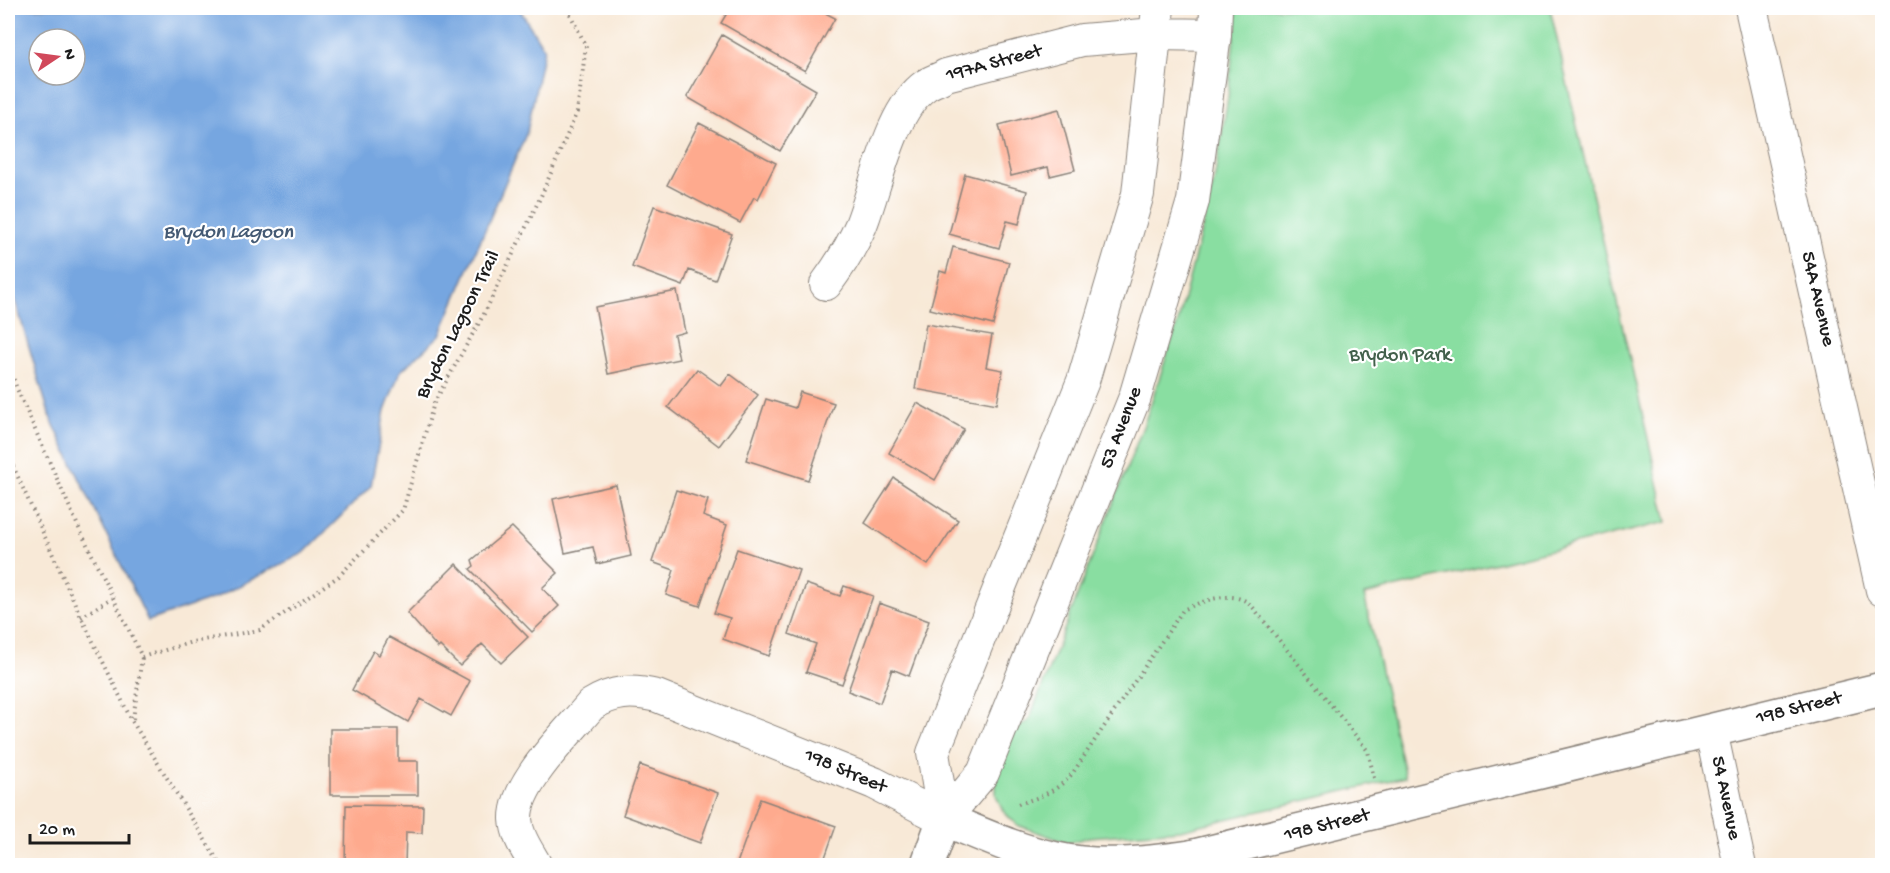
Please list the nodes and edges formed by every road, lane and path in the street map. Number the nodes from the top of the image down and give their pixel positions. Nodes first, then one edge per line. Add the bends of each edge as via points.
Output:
1 (567, 8) edge
2 (1751, 8) edge
3 (1157, 20) edge
4 (1216, 21) edge
5 (826, 284) dead end
6 (8, 362) edge
7 (8, 455) edge
8 (1882, 590) edge
9 (112, 598) junction
10 (81, 617) junction
11 (142, 657) junction
12 (1882, 689) edge
13 (132, 721) junction
14 (1711, 731) junction
15 (1018, 804) dead end
16 (1382, 812) junction
17 (944, 819) junction
18 (221, 866) edge
19 (536, 866) edge
20 (927, 866) edge
21 (1740, 866) edge

1 - 11 path, Brydon Lagoon Trail via 586,46 577,112 484,312 434,403 403,510 339,576 261,630 192,642
2 - 8 street, 54A Avenue
3 - 4 street, 197A Street
3 - 5 street, 197A Street via 946,75 926,85 910,100 852,245
3 - 17 street, 53 Avenue via 1138,194 1083,381 933,753
4 - 17 street, 53 Avenue via 1193,201 1135,397 983,773
6 - 9 path
7 - 10 path
9 - 10 path
9 - 11 path
10 - 13 path
11 - 13 path
12 - 14 street, 198 Street
13 - 18 path
14 - 16 street, 198 Street
14 - 21 street, 54 Avenue
15 - 16 path via 1046,796 1072,774 1183,609 1202,601 1236,598 1246,602 1263,620 1368,751
16 - 17 street, 198 Street via 1218,852 1124,864 1058,860
17 - 19 street, 198 Street via 874,783 657,696 621,692 591,705 525,787 516,820 520,840
17 - 20 street, 53 Avenue

